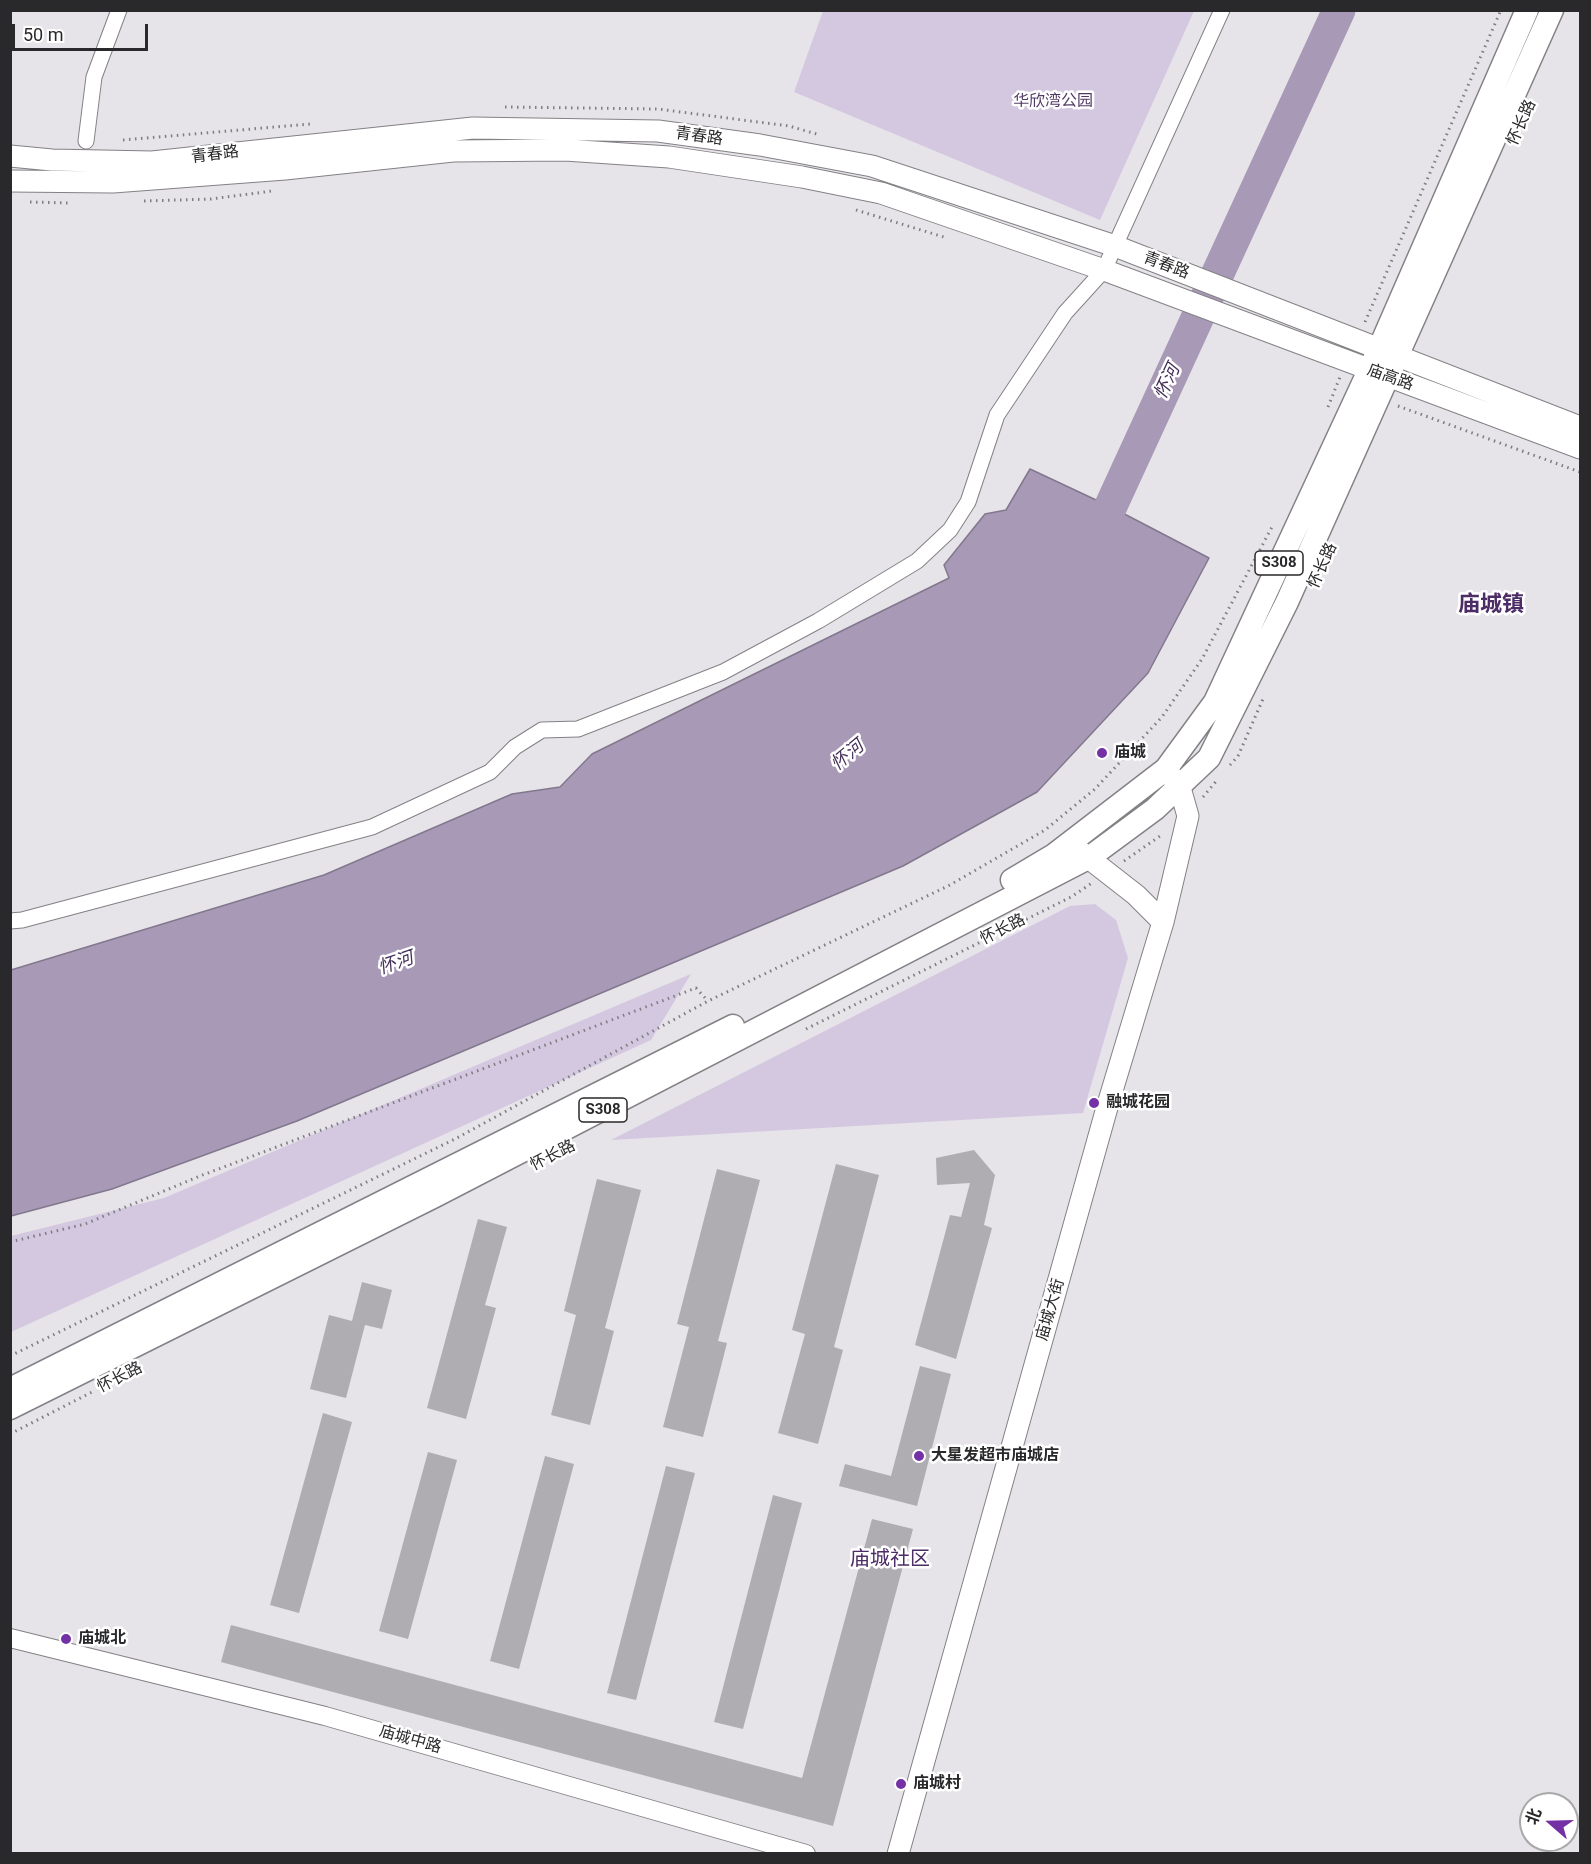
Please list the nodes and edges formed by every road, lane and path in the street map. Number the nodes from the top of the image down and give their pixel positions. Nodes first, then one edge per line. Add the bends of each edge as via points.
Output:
1 (119, 10) edge
2 (1222, 10) edge
3 (1501, 10) edge
4 (1527, 10) edge
5 (1552, 10) edge
6 (86, 141) dead end
7 (10, 156) edge
8 (10, 181) edge
9 (281, 190) dead end
10 (21, 201) dead end
11 (144, 201) dead end
12 (76, 203) dead end
13 (848, 208) dead end
14 (951, 240) dead end
15 (1115, 246) junction
16 (1104, 270) junction
17 (1357, 340) junction
18 (1387, 353) junction
19 (1347, 362) junction
20 (1378, 374) junction
21 (1326, 411) dead end
22 (1392, 414) dead end
23 (1581, 427) edge
24 (1581, 448) edge
25 (1581, 472) edge
26 (1276, 518) dead end
27 (1267, 691) dead end
28 (1166, 769) junction
29 (1180, 788) junction
30 (1188, 816) junction
31 (1069, 843) junction
32 (1090, 857) junction
33 (1108, 873) junction
34 (10, 921) edge
35 (1163, 922) junction
36 (708, 1001) junction
37 (801, 1031) dead end
38 (10, 1242) edge
39 (10, 1356) edge
40 (101, 1387) dead end
41 (10, 1389) edge
42 (10, 1408) edge
43 (10, 1434) edge
44 (10, 1638) edge
45 (806, 1854) edge
46 (898, 1854) edge

1 - 6 street via 94,77
2 - 15 street
3 - 17 path
4 - 18 main road, 怀长路 / S308
5 - 18 main road, 怀长路 / S308
7 - 15 main road, 青春路 via 152,162 473,128 658,131 873,166
8 - 16 main road, 青春路 via 113,182 453,151 565,150 669,157 881,193
9 - 11 path via 211,199
10 - 12 path
13 - 14 path
15 - 16 street
15 - 17 main road, 青春路
16 - 19 main road, 青春路
16 - 34 street via 1065,313 997,415 968,502 950,531 917,561 818,621 723,672 616,716 578,729 542,730 515,747 490,772 372,827
17 - 18 main road, 庙高路
18 - 20 main road, 怀长路 / S308
18 - 23 main road, 庙高路
19 - 20 main road, 庙高路
19 - 21 path
20 - 24 main road, 庙高路
20 - 28 main road, 怀长路 / S308 via 1215,702
20 - 29 main road, 怀长路 / S308 via 1287,602 1209,758
22 - 25 path, 庙高路 via 1396,405
26 - 36 path via 1202,659 1162,717 1095,789 1045,830 950,885
27 - 30 path, 怀长路 via 1238,756
28 - 29 main road, 庙城大街
28 - 31 main road, 怀长路 / S308
29 - 30 main road, 庙城大街
29 - 32 main road, 怀长路 / S308
30 - 33 path, 怀长路
30 - 35 main road, 庙城大街
31 - 32 main road
31 - 41 main road, 怀长路 / S308 via 1036,868 849,968
32 - 33 main road
32 - 42 main road, 怀长路 / S308 via 435,1196
33 - 35 main road
33 - 37 path, 怀长路 via 1071,897
35 - 46 main road, 庙城大街 via 1105,1115
36 - 38 path via 696,988 200,1176 85,1224
36 - 39 path via 455,1139
40 - 43 path, 怀长路
44 - 45 street, 庙城中路 via 325,1716

